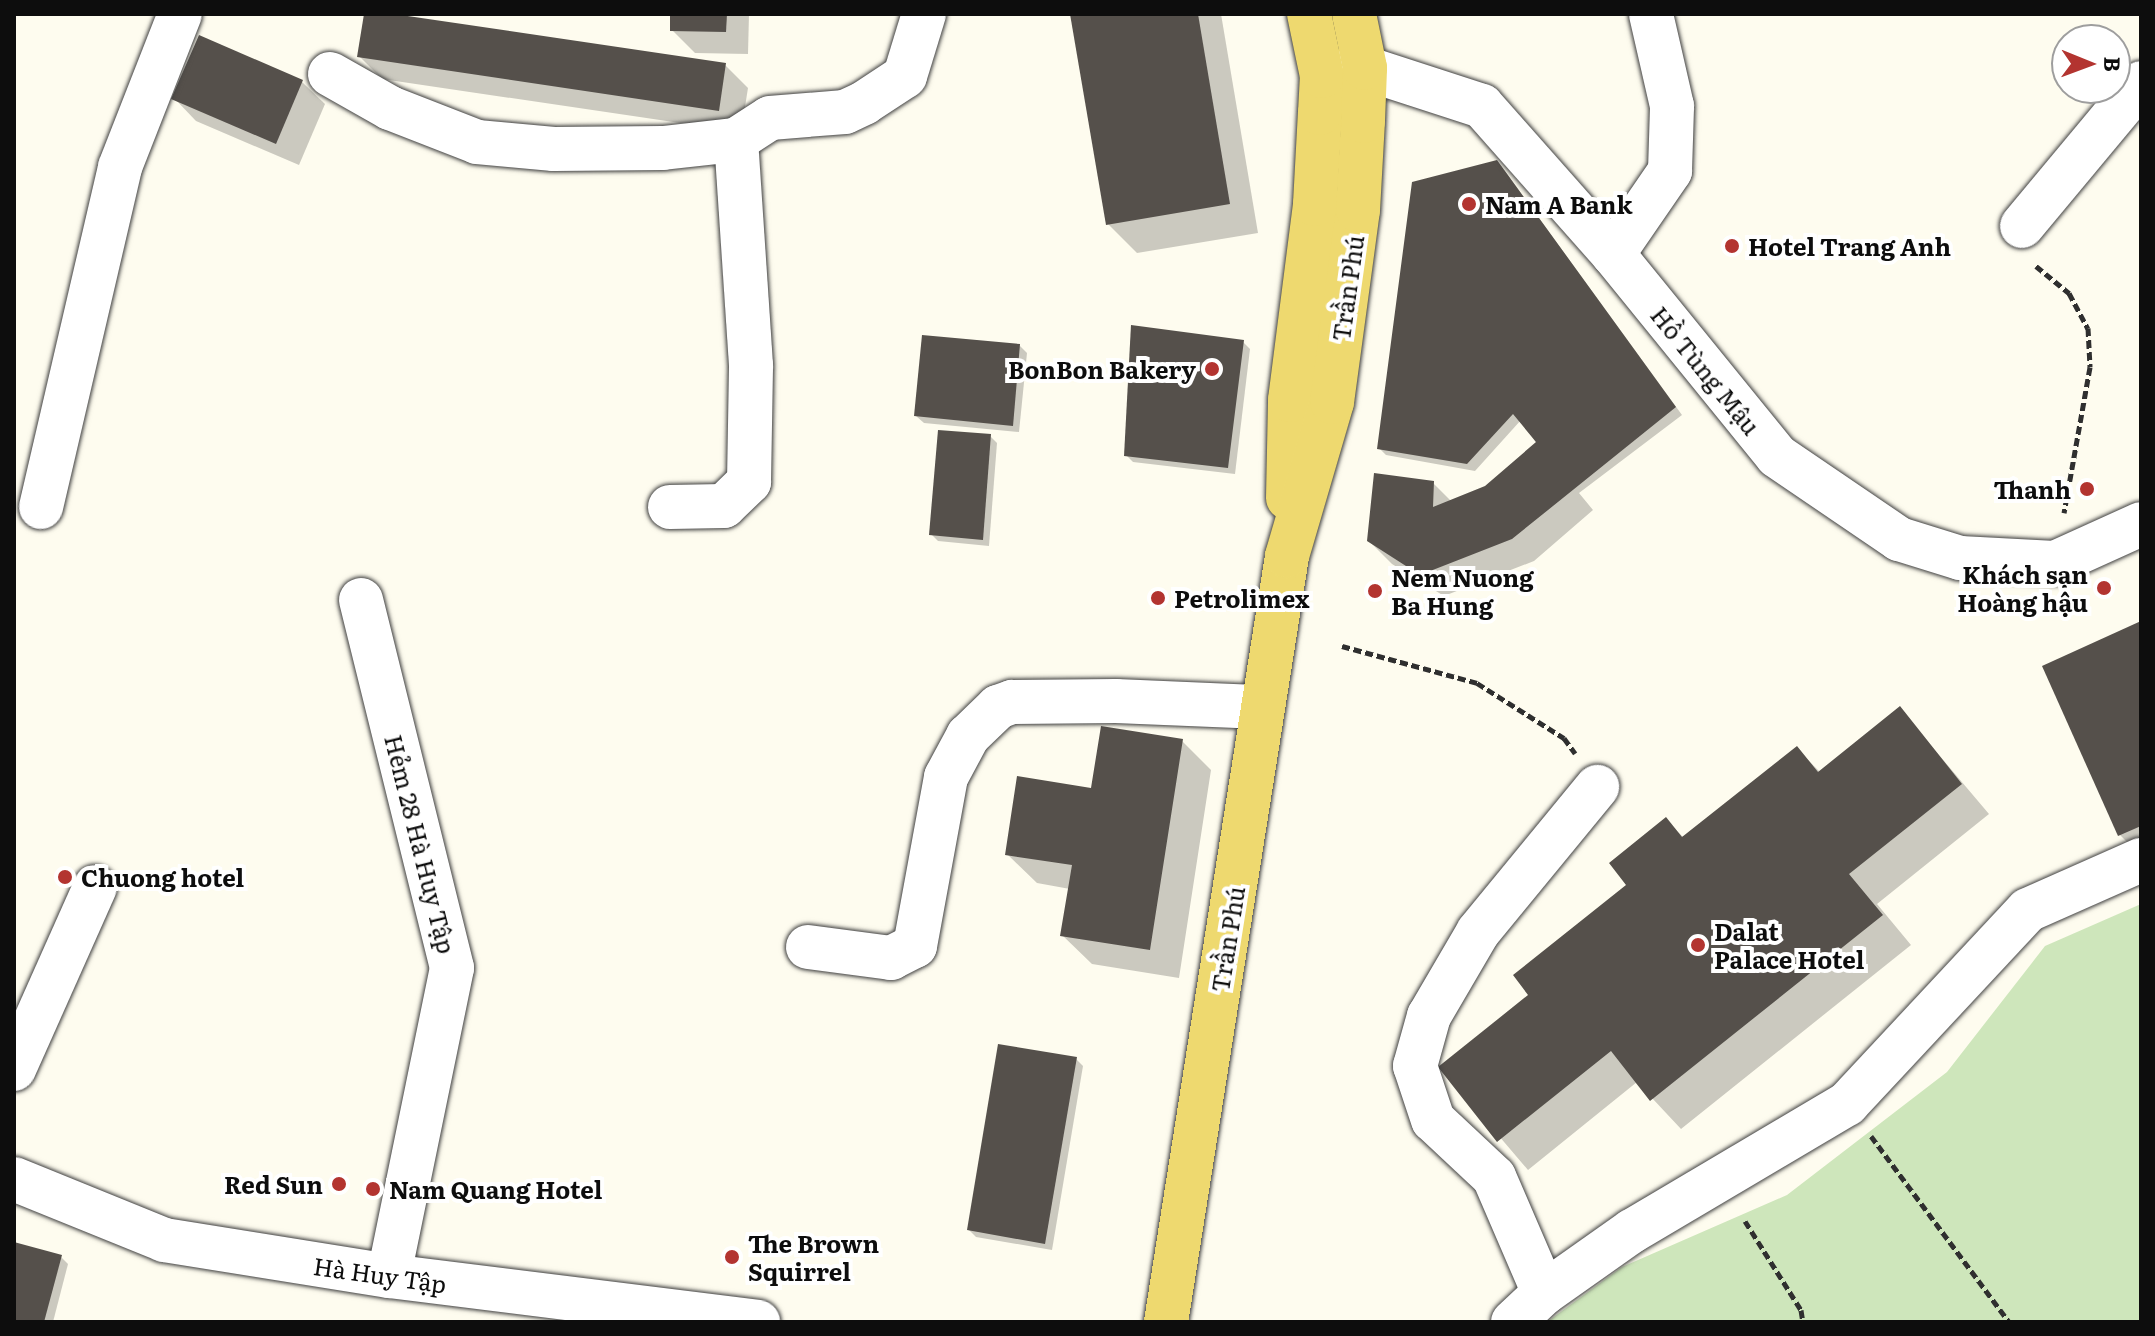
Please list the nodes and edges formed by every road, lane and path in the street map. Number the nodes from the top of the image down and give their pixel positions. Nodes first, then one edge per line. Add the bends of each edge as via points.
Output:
1 (180, 14) edge
2 (924, 14) edge
3 (1309, 14) edge
4 (1354, 14) edge
5 (1651, 14) edge
6 (1365, 68) junction
7 (330, 74) dead end
8 (1322, 76) junction
9 (2141, 83) edge
10 (736, 140) junction
11 (2022, 226) joint
12 (1613, 254) junction
13 (41, 507) dead end
14 (670, 507) dead end
15 (2141, 524) edge
16 (1287, 556) junction
17 (2055, 563) junction
18 (361, 600) dead end
19 (1342, 646) dead end
20 (1262, 707) junction
21 (1597, 787) joint
22 (2141, 860) edge
23 (95, 887) dead end
24 (808, 947) dead end
25 (14, 1069) edge
26 (1847, 1104) junction
27 (14, 1179) edge
28 (1745, 1221) dead end
29 (389, 1276) junction
30 (1529, 1308) edge
31 (758, 1322) edge
32 (1166, 1322) edge
33 (1803, 1322) edge
34 (2009, 1322) edge

1 - 13 street via 120,167
2 - 10 street via 905,76 845,112 770,118
3 - 8 main road, Trần Phú
4 - 6 main road, Trần Phú
5 - 12 street via 1672,106 1670,171
6 - 8 street, Hồ Tùng Mậu
6 - 12 street, Hồ Tùng Mậu via 1482,106
6 - 16 main road, Trần Phú via 1358,210 1332,402
7 - 10 street via 390,108 477,142 554,149
8 - 16 main road, Trần Phú via 1315,204 1290,400
9 - 11 street
10 - 14 street via 751,365 749,482 724,506
11 - 17 path via 2029,261 2069,293 2088,328 2090,367
12 - 17 street, Hồ Tùng Mậu via 1777,456 1843,505 1899,539 1960,558
15 - 17 street, Hồ Tùng Mậu
16 - 20 main road, Trần Phú
18 - 29 street, Hẻm 28 Hà Huy Tập via 452,968
19 - 21 path via 1477,683 1564,738
20 - 24 street via 1116,701 1012,702 998,707 968,736 946,777 915,946 891,958
20 - 32 main road, Trần Phú
21 - 30 street via 1478,932 1429,1016 1415,1066 1433,1120 1494,1177
22 - 26 street via 2028,910
23 - 25 street
26 - 30 street via 1632,1231
26 - 34 path
27 - 29 street, Hà Huy Tập via 164,1240
28 - 33 path via 1801,1310
29 - 31 street, Hà Huy Tập

